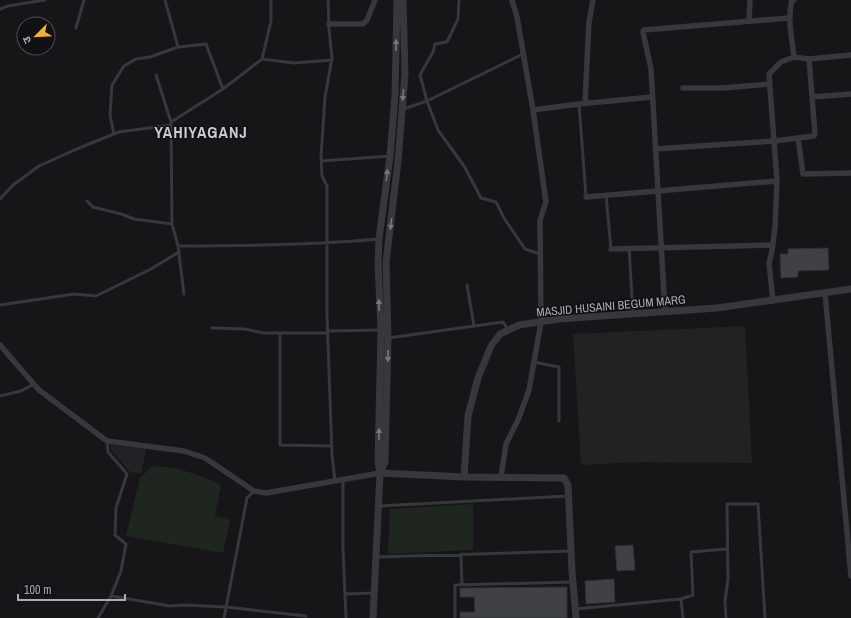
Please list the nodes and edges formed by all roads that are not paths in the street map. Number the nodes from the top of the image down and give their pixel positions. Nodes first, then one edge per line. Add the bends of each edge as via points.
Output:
1 (45, 0) edge
2 (84, 0) edge
3 (165, 0) edge
4 (271, 0) edge
5 (328, 0) edge
6 (375, 0) edge
7 (397, 0) edge
8 (403, 0) edge
9 (459, 0) edge
10 (512, 0) edge
11 (593, 0) edge
12 (750, 0) edge
13 (794, 0) edge
14 (0, 9) edge
15 (790, 18) junction
16 (749, 21) junction
17 (329, 24) junction
18 (76, 28) dead end
19 (178, 47) junction
20 (523, 54) junction
21 (851, 55) edge
22 (794, 57) junction
23 (262, 59) junction
24 (809, 59) junction
25 (332, 60) junction
26 (156, 75) dead end
27 (770, 84) junction
28 (683, 88) dead end
29 (222, 89) junction
30 (851, 94) edge
31 (652, 97) junction
32 (812, 97) junction
33 (427, 101) junction
34 (582, 104) junction
35 (402, 110) junction
36 (533, 110) junction
37 (171, 123) junction
38 (114, 134) junction
39 (798, 138) junction
40 (774, 141) junction
41 (655, 149) junction
42 (390, 156) junction
43 (322, 161) junction
44 (851, 173) edge
45 (777, 181) junction
46 (658, 191) junction
47 (606, 195) junction
48 (586, 197) joint
49 (0, 199) edge
50 (87, 201) dead end
51 (172, 224) junction
52 (379, 239) junction
53 (327, 243) junction
54 (773, 245) junction
55 (178, 246) junction
56 (629, 248) junction
57 (661, 248) junction
58 (611, 249) joint
59 (179, 252) junction
60 (540, 254) junction
61 (468, 285) dead end
62 (851, 289) edge
63 (824, 293) junction
64 (184, 294) dead end
65 (772, 301) junction
66 (0, 305) edge
67 (665, 312) junction
68 (633, 314) junction
69 (541, 322) junction
70 (474, 326) junction
71 (212, 328) dead end
72 (380, 330) junction
73 (508, 330) junction
74 (328, 332) junction
75 (280, 334) junction
76 (388, 338) junction
77 (0, 345) edge
78 (534, 362) junction
79 (34, 384) junction
80 (0, 396) edge
81 (559, 421) dead end
82 (107, 441) junction
83 (332, 446) junction
84 (380, 473) junction
85 (464, 477) junction
86 (501, 477) junction
87 (343, 480) junction
88 (335, 481) junction
89 (254, 490) junction
90 (568, 496) junction
91 (379, 506) junction
92 (727, 549) junction
93 (571, 551) junction
94 (461, 554) junction
95 (376, 557) junction
96 (851, 576) edge
97 (573, 582) junction
98 (462, 585) junction
99 (374, 592) junction
100 (345, 594) junction
101 (111, 596) junction
102 (681, 600) junction
103 (226, 607) junction
104 (575, 609) junction
105 (306, 616) dead end
106 (98, 618) edge
107 (224, 618) edge
108 (346, 618) edge
109 (373, 618) edge
110 (455, 618) edge
111 (576, 618) edge
112 (683, 618) edge
113 (726, 618) edge
114 (765, 618) edge

1 - 14 lane
2 - 18 lane
3 - 19 lane
4 - 23 lane via 271,21
5 - 17 lane
6 - 17 street via 363,24
42 -> 7 street via 395,96
8 -> 35 street via 405,74
9 - 33 lane via 458,19 447,42 435,44 420,75
10 - 20 street
11 - 34 street
12 - 16 street
13 - 15 street via 790,8
15 - 16 street
15 - 22 street
16 - 31 street via 644,30 651,70
17 - 25 lane
19 - 29 lane via 206,44
19 - 38 lane via 136,59 124,66 112,85 110,115
20 - 33 lane
20 - 36 street
21 - 24 street
22 - 24 street
22 - 27 street via 781,62 769,74
23 - 25 lane via 294,63
23 - 29 lane
24 - 32 street
25 - 43 lane via 325,98
26 - 37 lane
27 - 28 street
27 - 40 street
29 - 37 lane
30 - 32 street
31 - 34 street
31 - 41 street
32 - 39 street via 815,134
33 - 35 lane
33 - 60 lane via 438,130 464,166 481,198 496,202 525,248
34 - 36 street
34 - 48 lane
35 -> 76 street via 386,262
36 - 60 street via 546,202 540,220
37 - 38 lane
37 - 51 lane
38 - 49 lane via 39,166 13,185
39 - 40 street
39 - 44 street via 803,174
40 - 41 street
40 - 45 street
41 - 46 street
42 - 43 lane
52 -> 42 street
43 - 53 lane via 322,176 327,186
45 - 46 street
45 - 54 street
46 - 47 street
46 - 57 street
47 - 48 street
47 - 58 lane
50 - 51 lane via 93,207 134,219
51 - 55 lane
52 - 53 lane
72 -> 52 street
53 - 55 lane
53 - 74 lane
54 - 57 street
54 - 65 street via 769,263
55 - 59 lane
56 - 57 street
56 - 58 street
56 - 68 lane
57 - 67 street
59 - 64 lane
59 - 66 lane via 96,296 74,294
60 - 69 street
61 - 70 lane
62 - 63 street, MASJID HUSAINI BEGUM MARG
63 - 65 street, MASJID HUSAINI BEGUM MARG
63 - 96 street
65 - 67 street, MASJID HUSAINI BEGUM MARG
67 - 68 street, MASJID HUSAINI BEGUM MARG
68 - 69 street, MASJID HUSAINI BEGUM MARG
69 - 73 street, MASJID HUSAINI BEGUM MARG via 519,325
69 - 78 street
70 - 73 lane via 503,322
70 - 76 lane
71 - 75 lane
72 - 74 lane
84 -> 72 street
73 - 85 street, MASJID HUSAINI BEGUM MARG via 500,334 491,346 478,378 468,416
74 - 75 lane
74 - 83 lane
75 - 83 lane via 280,445
76 -> 84 street via 385,462
77 - 79 street
78 - 81 lane via 559,368
78 - 86 street via 529,390 506,444
79 - 80 lane via 21,391
79 - 82 street
82 - 89 street via 184,451 205,458
82 - 101 lane via 108,452 127,474 116,508 115,535 126,544 121,571
83 - 88 lane
84 - 85 street
84 - 87 street
84 - 91 street
85 - 86 street
86 - 90 street via 564,478 568,485
87 - 88 street
87 - 100 lane
88 - 89 street via 266,493
89 - 103 lane via 247,498
90 - 91 lane
90 - 93 street
91 - 95 street
92 - 102 lane via 692,552 693,595
92 - 113 lane
92 - 114 lane via 727,504 758,504
93 - 94 lane
93 - 97 street
94 - 95 lane
94 - 98 lane
95 - 99 street
97 - 98 lane
97 - 104 street
98 - 110 lane via 455,585
99 - 100 lane
99 - 109 street
100 - 108 lane
101 - 103 lane via 170,606
101 - 106 lane
102 - 104 lane
102 - 112 lane
103 - 105 lane
103 - 107 lane
104 - 111 street

